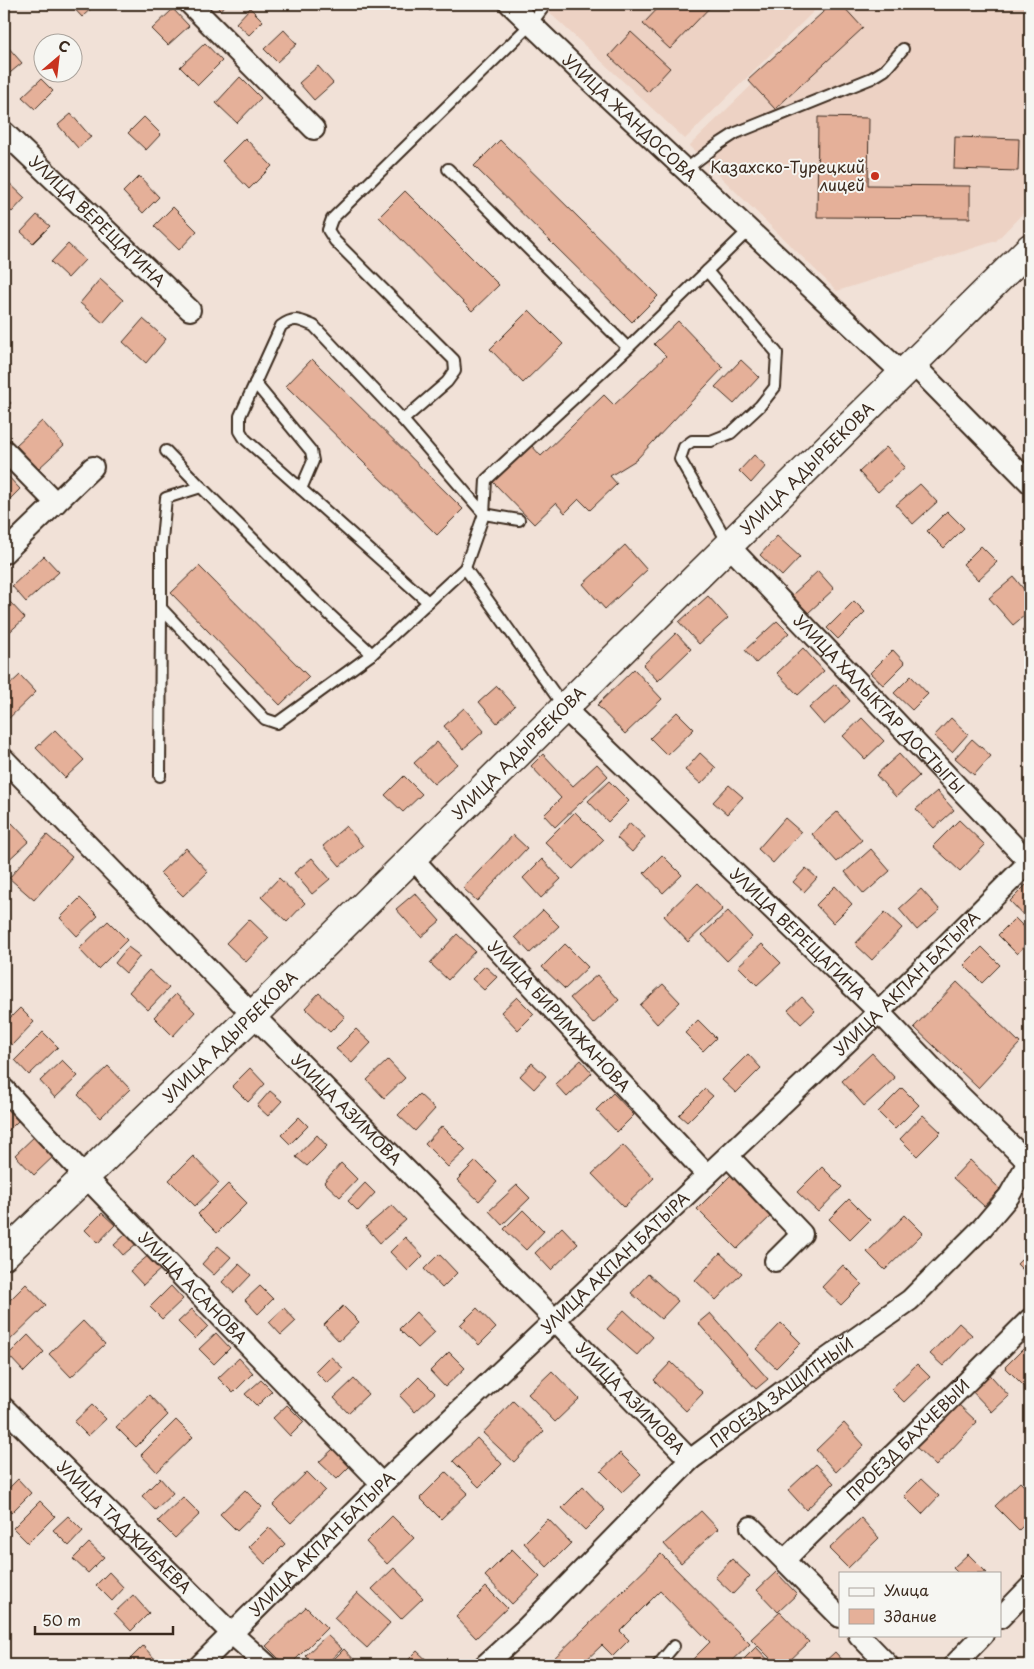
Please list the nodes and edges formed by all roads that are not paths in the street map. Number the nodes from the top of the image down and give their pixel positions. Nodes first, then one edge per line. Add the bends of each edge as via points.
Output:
1 (190, 4) edge
2 (546, 4) edge
3 (521, 11) edge
4 (903, 49) dead end
5 (314, 129) dead end
6 (4, 132) edge
7 (448, 169) dead end
8 (685, 170) junction
9 (749, 230) junction
10 (1030, 248) edge
11 (707, 271) junction
12 (190, 310) dead end
13 (628, 348) junction
14 (908, 369) junction
15 (255, 383) junction
16 (403, 420) junction
17 (4, 450) edge
18 (166, 451) dead end
19 (93, 467) dead end
20 (1030, 483) edge
21 (201, 487) junction
22 (301, 489) junction
23 (56, 503) junction
24 (484, 514) junction
25 (519, 520) dead end
26 (729, 546) junction
27 (4, 553) edge
28 (464, 568) junction
29 (428, 602) junction
30 (161, 608) junction
31 (372, 654) junction
32 (564, 708) junction
33 (4, 759) edge
34 (160, 776) dead end
35 (412, 858) junction
36 (1030, 862) edge
37 (879, 1012) junction
38 (253, 1015) junction
39 (4, 1089) edge
40 (728, 1156) junction
41 (1029, 1160) edge
42 (707, 1175) junction
43 (85, 1176) junction
44 (4, 1255) edge
45 (775, 1261) dead end
46 (1030, 1319) edge
47 (555, 1320) junction
48 (4, 1408) edge
49 (690, 1460) junction
50 (382, 1484) junction
51 (751, 1527) dead end
52 (784, 1560) junction
53 (1030, 1587) edge
54 (839, 1615) edge
55 (1002, 1616) edge
56 (231, 1633) junction
57 (859, 1636) edge
58 (982, 1636) edge
59 (674, 1646) dead end
60 (200, 1665) edge
61 (267, 1665) edge
62 (485, 1665) edge
63 (658, 1665) edge
64 (888, 1665) edge
65 (954, 1665) edge

1 - 5 street
2 - 3 lane
3 - 8 street, УЛИЦА ЖАНДОСОВА
3 - 16 lane via 332,219 328,230 335,241 454,360 455,371 447,382
4 - 8 lane via 885,70 872,78 736,133
6 - 12 street, УЛИЦА ВЕРЕЩАГИНА
7 - 13 lane
8 - 9 street, УЛИЦА ЖАНДОСОВА
9 - 11 lane
9 - 14 street, УЛИЦА ЖАНДОСОВА
10 - 14 main road, УЛИЦА АДЫРБЕКОВА
11 - 13 lane
11 - 26 lane via 777,353 775,387 760,406 731,433 711,441 692,441 684,447 680,459
13 - 24 lane via 486,480
14 - 20 street, УЛИЦА ЖАНДОСОВА
14 - 26 main road, УЛИЦА АДЫРБЕКОВА
15 - 16 lane via 281,326 289,320 299,320 314,326
15 - 22 lane via 311,451 313,460
15 - 22 lane via 240,416 240,432
16 - 24 lane
17 - 23 street
18 - 21 lane
19 - 23 street
21 - 30 lane via 166,498 161,550
21 - 31 lane
22 - 29 lane
23 - 27 street
24 - 25 lane
24 - 28 lane
26 - 32 main road, УЛИЦА АДЫРБЕКОВА
26 - 36 street, УЛИЦА ХАЛЫКТАР ДОСТЫГЫ
28 - 29 lane
28 - 32 lane
29 - 31 lane
30 - 31 lane via 265,719 277,723
30 - 34 lane
32 - 35 main road, УЛИЦА АДЫРБЕКОВА
32 - 37 street, УЛИЦА ВЕРЕЩАГИНА
33 - 38 street, УЛИЦА АЗИМОВА
35 - 38 main road, УЛИЦА АДЫРБЕКОВА
35 - 42 street, УЛИЦА БИРИМЖАНОВА
36 - 37 street, УЛИЦА АКПАН БАТЫРА
37 - 40 street, УЛИЦА АКПАН БАТЫРА
37 - 41 street, УЛИЦА ВЕРЕЩАГИНА
38 - 43 main road, УЛИЦА АДЫРБЕКОВА
38 - 47 street, УЛИЦА АЗИМОВА
39 - 43 street, УЛИЦА АСАНОВА
40 - 42 street, УЛИЦА АКПАН БАТЫРА
40 - 45 street via 802,1234
41 - 49 street, ПРОЕЗД ЗАЩИТНЫЙ via 1009,1196 982,1228 910,1300
42 - 47 street, УЛИЦА АКПАН БАТЫРА
43 - 44 main road, УЛИЦА АДЫРБЕКОВА
43 - 50 street, УЛИЦА АСАНОВА
46 - 52 street, ПРОЕЗД БАХЧЕВЫЙ
47 - 49 street, УЛИЦА АЗИМОВА
47 - 50 street, УЛИЦА АКПАН БАТЫРА
48 - 56 street, УЛИЦА ТАДЖИБАЕВА
49 - 62 street, ПРОЕЗД ЗАЩИТНЫЙ via 526,1628
50 - 56 street, УЛИЦА АКПАН БАТЫРА
51 - 52 street
52 - 54 street
53 - 55 street
56 - 60 street, УЛИЦА АКПАН БАТЫРА
56 - 61 street, УЛИЦА ТАДЖИБАЕВА
57 - 64 street
58 - 65 street
59 - 63 lane

